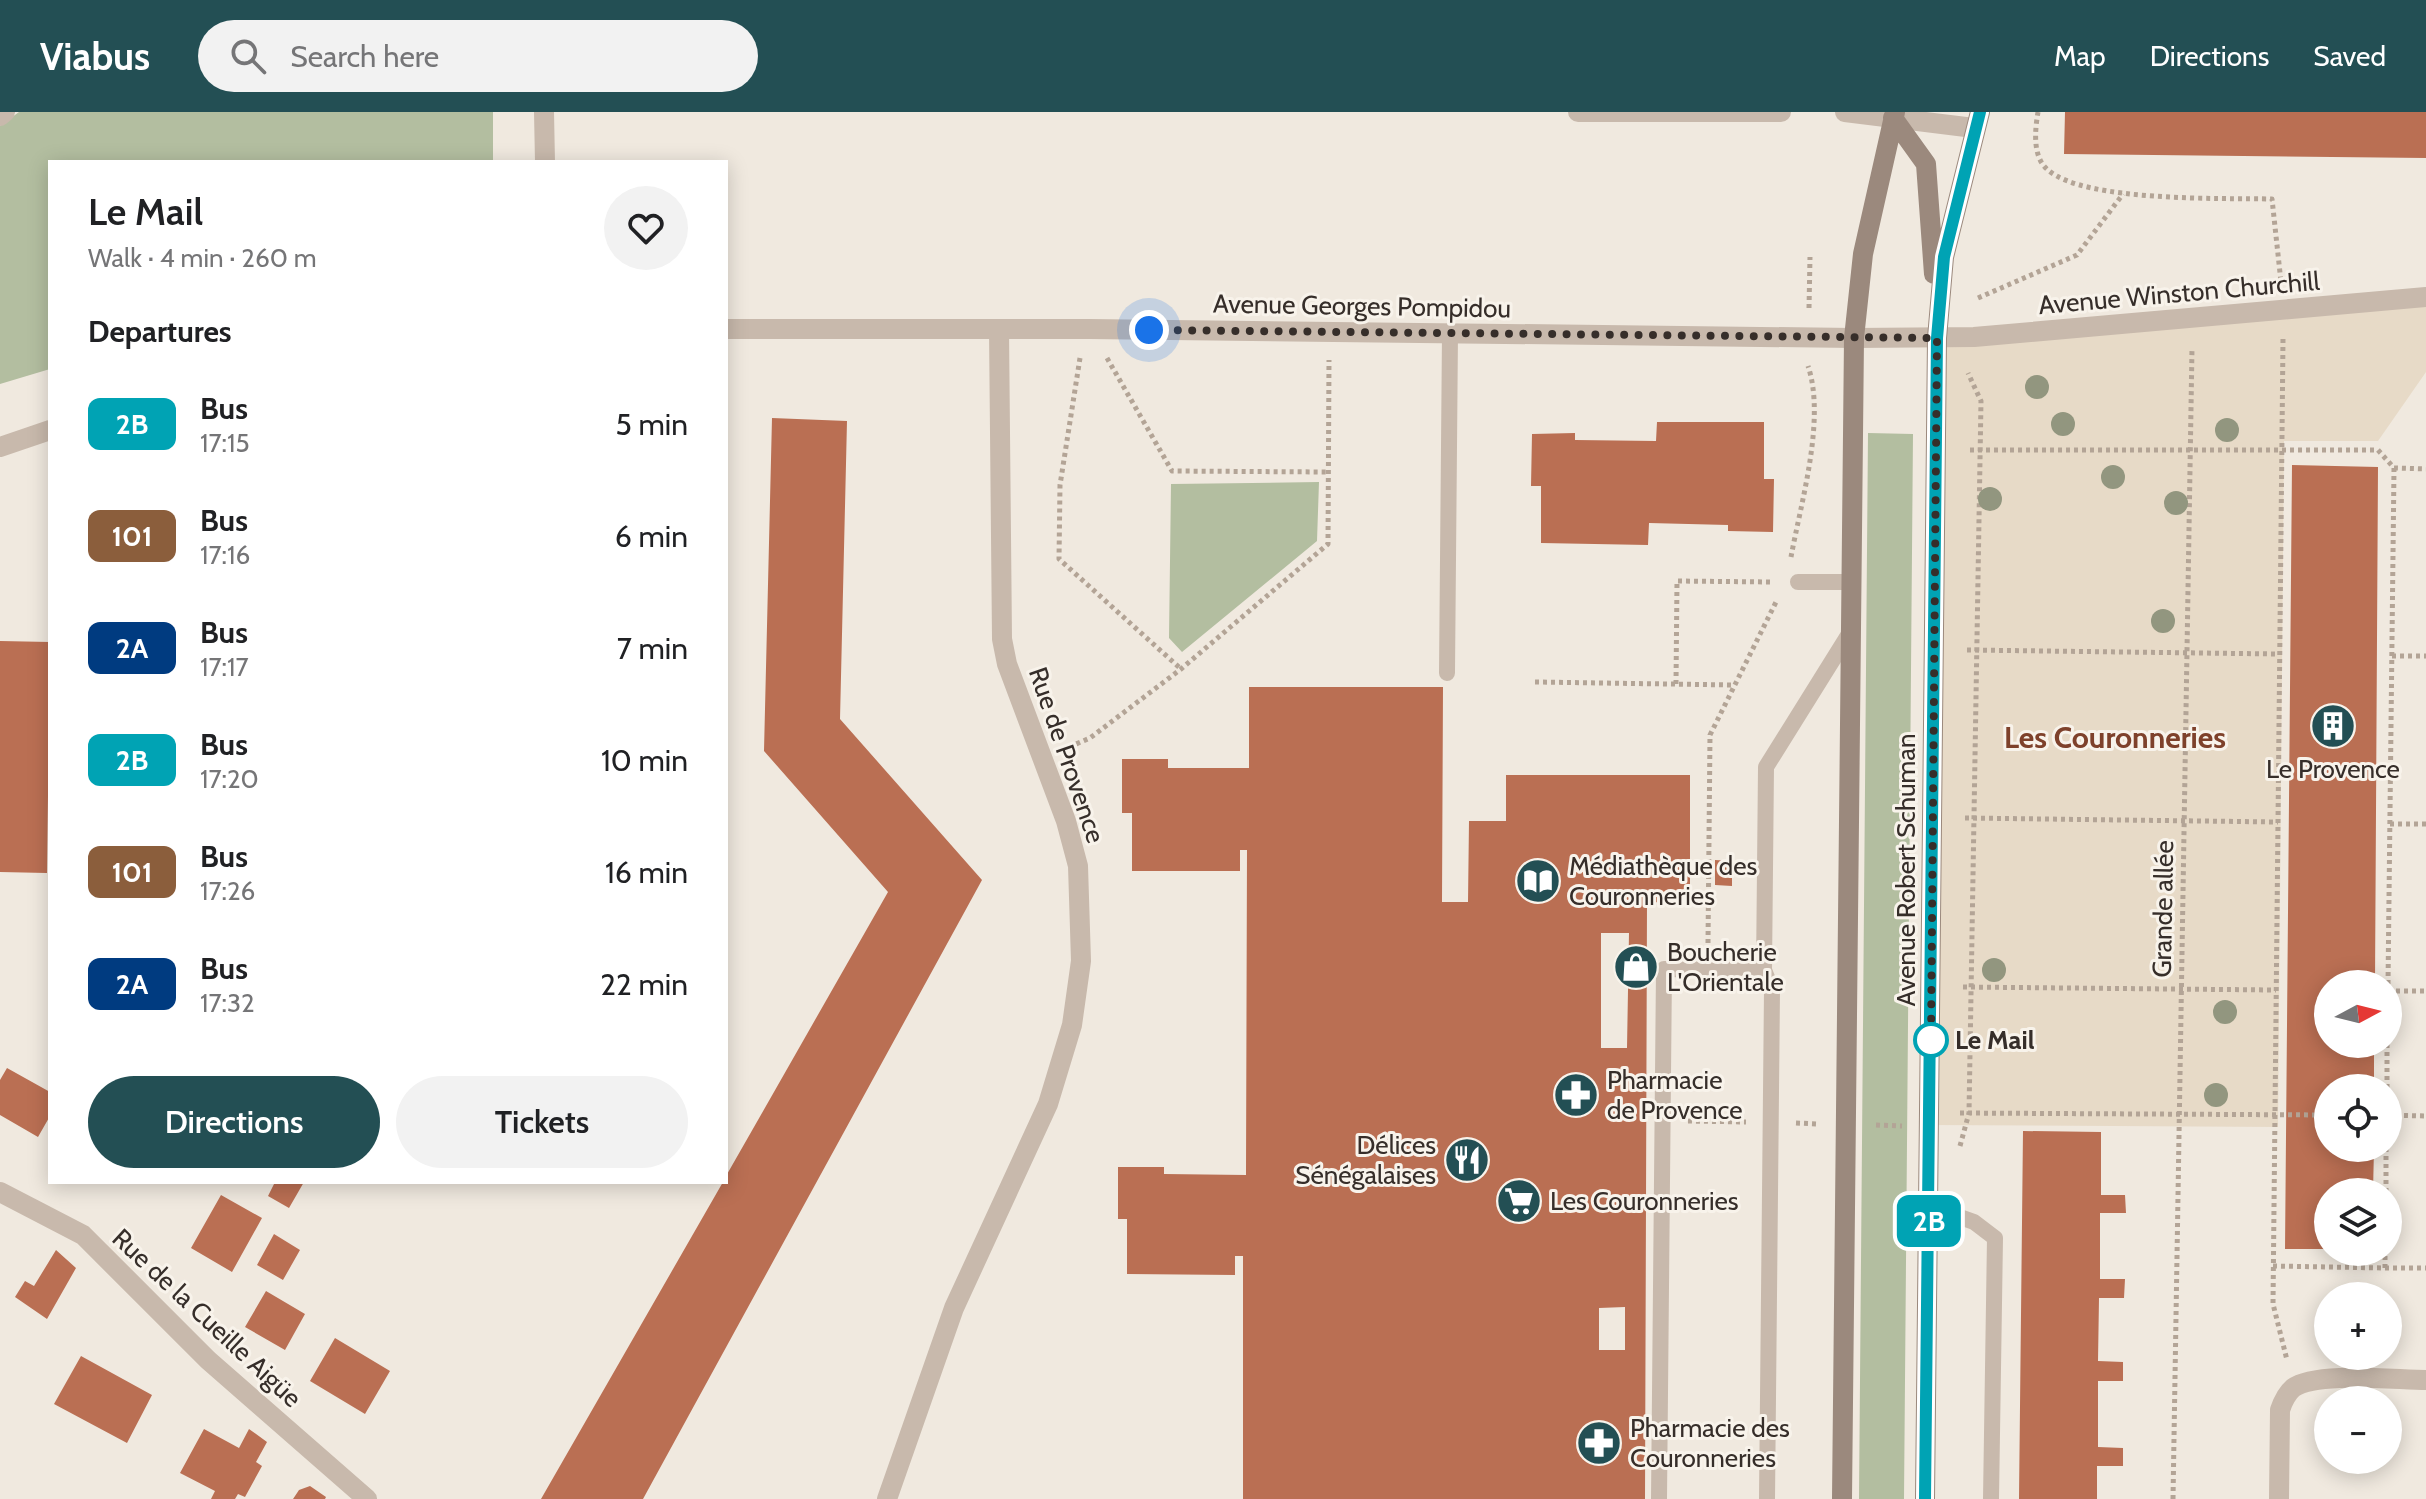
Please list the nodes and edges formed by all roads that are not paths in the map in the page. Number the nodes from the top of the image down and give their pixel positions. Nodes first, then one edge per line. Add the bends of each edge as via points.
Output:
1 (5, 112) edge
2 (544, 112) edge
3 (1578, 112) edge
4 (1781, 112) edge
5 (1845, 112) edge
6 (1894, 115) edge
7 (0, 116) edge
8 (1977, 120) edge
9 (545, 160) edge
10 (2426, 297) edge
11 (728, 329) edge
12 (999, 329) junction
13 (1942, 331) junction
14 (1450, 333) junction
15 (1854, 338) junction
16 (48, 431) edge
17 (0, 447) edge
18 (1792, 582) road end
19 (1850, 582) junction
20 (1849, 634) junction
21 (1447, 673) dead end
22 (1764, 970) junction
23 (0, 1192) edge
24 (1929, 1206) junction
25 (2426, 1380) edge
26 (367, 1499) edge
27 (887, 1499) edge
28 (1659, 1499) edge
29 (1767, 1499) edge
30 (1842, 1499) edge
31 (1925, 1499) edge
32 (1991, 1499) edge
33 (2279, 1499) edge

1 - 7 street
2 - 9 street
3 - 4 street
5 - 6 street
6 - 8 street
6 - 13 main road via 1926,164
6 - 15 main road via 1863,254
8 - 13 main road via 1944,257
10 - 13 street, Avenue Winston Churchill via 2193,319
11 - 12 street, Avenue Georges Pompidou
12 - 14 street, Avenue Georges Pompidou
12 - 27 street, Rue de Provence via 1002,639 1078,866 1081,961 1072,1025 1048,1104 954,1308
13 - 15 street, Avenue Winston Churchill
13 - 24 main road, Avenue Robert Schuman
14 - 15 street, Avenue Georges Pompidou
14 - 21 lane
15 - 19 main road
16 - 17 street
18 - 19 lane
19 - 20 main road
20 - 22 lane via 1766,767
20 - 30 main road
22 - 28 lane via 1664,969
22 - 29 lane via 1772,990
23 - 26 street, Rue de la Cueille Aigüe via 83,1235 208,1360
24 - 31 main road, Avenue Robert Schuman
24 - 32 lane via 1974,1222 1995,1238
25 - 33 street via 2328,1378 2294,1388 2280,1410

